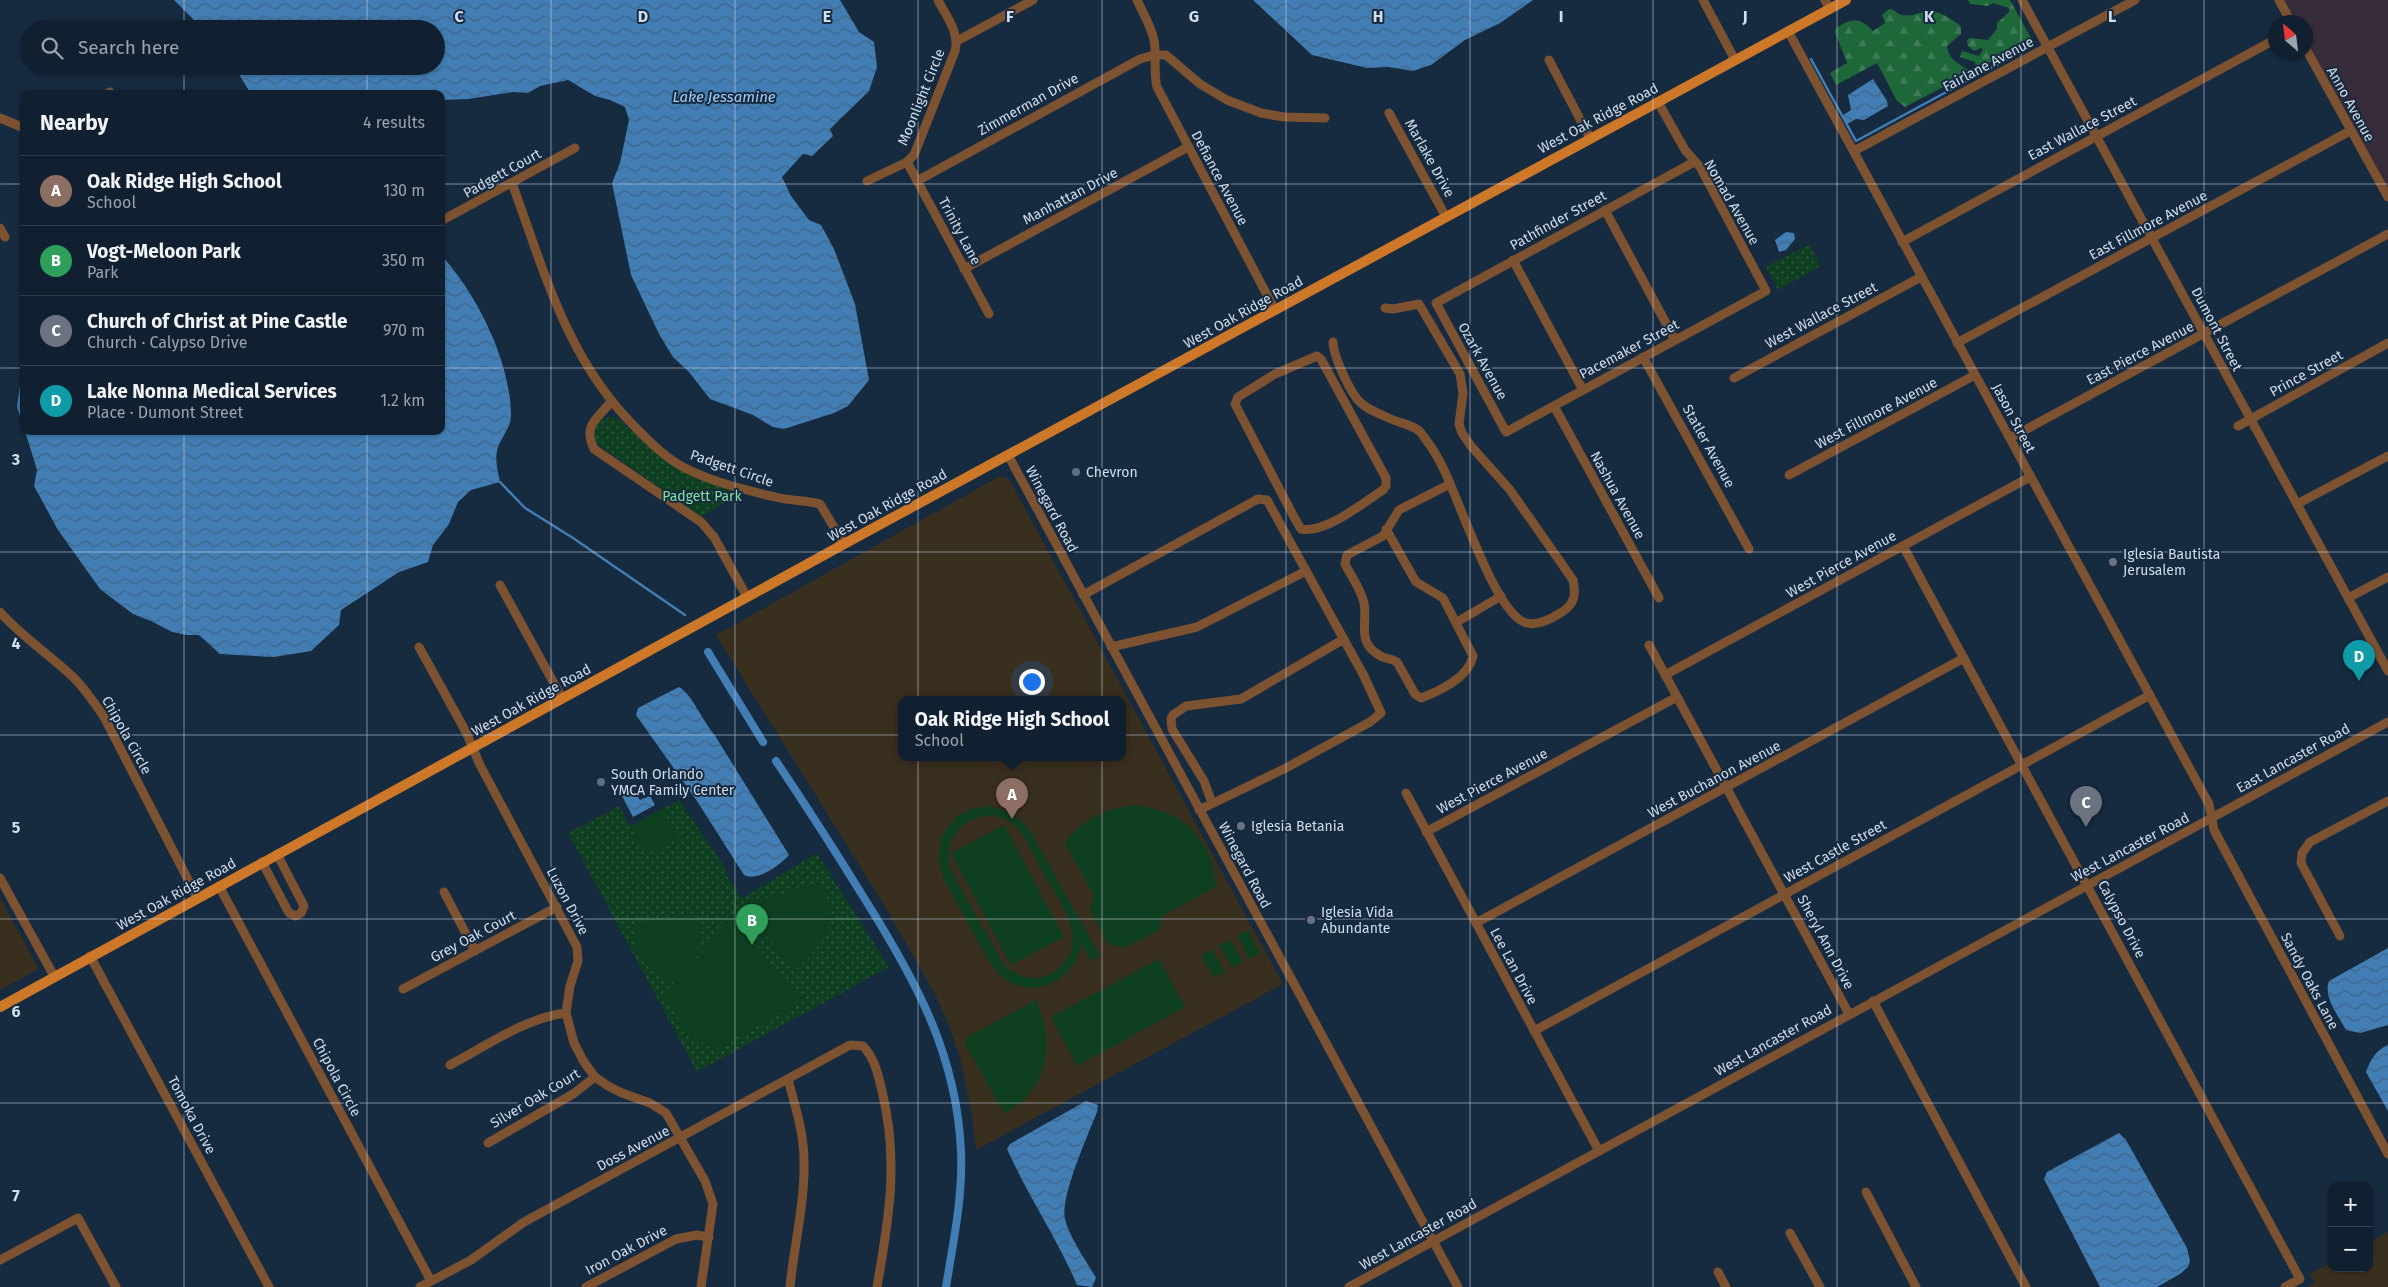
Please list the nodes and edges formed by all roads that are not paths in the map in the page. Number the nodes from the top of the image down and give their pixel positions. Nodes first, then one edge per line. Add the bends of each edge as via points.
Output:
1 (938, 0) edge
2 (1033, 0) edge
3 (1137, 0) edge
4 (1703, 0) edge
5 (1846, 0) edge
6 (2022, 0) edge
7 (2135, 0) edge
8 (2279, 0) edge
9 (1827, 4) edge
10 (2287, 15) edge
11 (1788, 31) junction
12 (958, 41) junction
13 (2268, 43) edge
14 (2048, 47) junction
15 (1154, 55) junction
16 (1549, 60) dead end
17 (1735, 60) junction
18 (2312, 60) edge
19 (1658, 102) junction
20 (1389, 113) dead end
21 (0, 118) edge
22 (1325, 118) dead end
23 (20, 126) edge
24 (2350, 131) junction
25 (2097, 135) junction
26 (1590, 138) junction
27 (1188, 147) junction
28 (575, 148) dead end
29 (1854, 151) junction
30 (907, 162) junction
31 (1694, 162) junction
32 (917, 181) junction
33 (867, 182) dead end
34 (512, 183) junction
35 (2388, 197) edge
36 (1605, 210) junction
37 (1446, 217) junction
38 (445, 219) edge
39 (0, 228) edge
40 (2388, 234) edge
41 (5, 237) dead end
42 (2153, 238) junction
43 (1902, 242) junction
44 (1513, 260) junction
45 (964, 269) junction
46 (1921, 277) junction
47 (1766, 291) joint
48 (1436, 303) joint
49 (1385, 308) dead end
50 (1275, 310) junction
51 (989, 314) dead end
52 (2204, 334) junction
53 (1675, 340) junction
54 (1333, 342) dead end
55 (1958, 343) junction
56 (2388, 344) edge
57 (1643, 357) junction
58 (1975, 375) junction
59 (1734, 378) dead end
60 (1584, 390) junction
61 (611, 402) junction
62 (1554, 406) junction
63 (2251, 419) junction
64 (2238, 426) dead end
65 (1506, 432) joint
66 (2010, 438) junction
67 (1008, 455) junction
68 (2388, 456) edge
69 (1789, 475) dead end
70 (2030, 477) junction
71 (1450, 484) junction
72 (2297, 504) junction
73 (1347, 513) joint
74 (1386, 529) junction
75 (844, 544) junction
76 (1903, 546) junction
77 (1749, 549) dead end
78 (1306, 571) junction
79 (2388, 578) edge
80 (500, 585) dead end
81 (1083, 595) junction
82 (1501, 596) junction
83 (748, 597) junction
84 (1659, 598) dead end
85 (2348, 598) junction
86 (0, 612) edge
87 (1456, 622) junction
88 (1344, 639) junction
89 (1649, 646) dead end
90 (419, 647) dead end
91 (1111, 647) junction
92 (1964, 658) junction
93 (2388, 671) edge
94 (1665, 675) junction
95 (2150, 695) junction
96 (1677, 697) junction
97 (562, 698) junction
98 (2388, 722) edge
99 (472, 747) junction
100 (2022, 765) junction
101 (1726, 788) junction
102 (1406, 793) dead end
103 (2388, 801) edge
104 (1212, 803) junction
105 (1199, 810) junction
106 (2212, 818) junction
107 (1426, 832) junction
108 (277, 854) junction
109 (262, 862) junction
110 (0, 878) edge
111 (2088, 885) junction
112 (219, 886) junction
113 (444, 892) dead end
114 (1784, 894) junction
115 (197, 897) junction
116 (557, 907) junction
117 (1476, 923) junction
118 (2340, 936) dead end
119 (475, 951) junction
120 (90, 956) junction
121 (54, 976) junction
122 (403, 989) dead end
123 (1873, 1001) junction
124 (0, 1007) edge
125 (566, 1013) junction
126 (1849, 1014) junction
127 (1534, 1031) junction
128 (450, 1065) dead end
129 (595, 1077) junction
130 (788, 1079) junction
131 (682, 1137) junction
132 (488, 1143) dead end
133 (1599, 1151) junction
134 (2388, 1154) edge
135 (1866, 1192) dead end
136 (1790, 1233) dead end
137 (709, 1237) junction
138 (1433, 1241) junction
139 (0, 1260) edge
140 (1718, 1272) dead end
141 (431, 1281) junction
142 (116, 1287) edge
143 (269, 1287) edge
144 (420, 1287) edge
145 (586, 1287) edge
146 (700, 1287) edge
147 (790, 1287) edge
148 (877, 1287) edge
149 (1349, 1287) edge
150 (1458, 1287) edge
151 (1726, 1287) edge
152 (1820, 1287) edge
153 (1916, 1287) edge
154 (2026, 1287) edge
155 (2285, 1287) edge

1 - 12 street, Moonlight Circle
2 - 12 street
3 - 15 street, Defiance Avenue via 1150,26
4 - 17 street
5 - 9 main road, West Oak Ridge Road
6 - 14 street, Dumont Street
7 - 14 street, Fairlane Avenue
8 - 10 street
9 - 11 main road, West Oak Ridge Road
11 - 17 main road, West Oak Ridge Road
11 - 29 street, Jason Street
12 - 30 street, Moonlight Circle via 914,155
13 - 25 street, East Wallace Street
14 - 25 street, Dumont Street
14 - 29 street, Fairlane Avenue
15 - 22 street via 1166,55 1200,84 1227,100 1262,113
15 - 27 street, Defiance Avenue via 1157,87
15 - 32 street, Zimmerman Drive via 1140,59
16 - 26 street
17 - 19 main road, West Oak Ridge Road
18 - 24 street, Anno Avenue
19 - 26 main road, West Oak Ridge Road
19 - 31 street, Nomad Avenue
20 - 37 street, Marlake Drive
21 - 23 street
24 - 35 street, Anno Avenue
24 - 42 street, East Fillmore Avenue
25 - 42 street, Dumont Street
25 - 43 street, East Wallace Street
26 - 37 main road, West Oak Ridge Road
27 - 45 street, Manhattan Drive
27 - 50 street, Defiance Avenue
28 - 34 street, Padgett Court
29 - 43 street, Jason Street
30 - 32 street, Trinity Lane
30 - 33 street, Moonlight Circle
31 - 36 street, Pathfinder Street
31 - 47 street, Nomad Avenue via 1700,167
32 - 45 street, Trinity Lane
34 - 38 street, Padgett Court
34 - 61 street, Padgett Circle via 570,338 590,375
36 - 44 street, Pathfinder Street
36 - 53 street
37 - 50 main road, West Oak Ridge Road
39 - 41 street
40 - 52 street, East Pierce Avenue
42 - 52 street, Dumont Street
42 - 55 street, East Fillmore Avenue
43 - 46 street, Jason Street
44 - 48 street, Pathfinder Street
44 - 60 street
45 - 51 street, Trinity Lane
46 - 55 street, Jason Street
46 - 59 street, West Wallace Street
47 - 53 street, Pacemaker Street
48 - 65 street, Ozark Avenue
49 - 82 street via 1419,304 1460,374 1459,424 1462,433 1529,515 1573,580 1576,592 1573,602 1565,610 1547,620 1526,623 1515,616
50 - 67 main road, West Oak Ridge Road
52 - 63 street, Dumont Street
52 - 66 street, East Pierce Avenue
53 - 57 street, Pacemaker Street
54 - 71 street via 1337,361 1360,403 1420,431 1441,462
55 - 58 street, Jason Street
56 - 63 street, Prince Street
57 - 60 street, Pacemaker Street
57 - 77 street, Statler Avenue
58 - 66 street, Jason Street
58 - 69 street, West Fillmore Avenue
60 - 62 street, Pacemaker Street
61 - 75 street, Padgett Circle via 659,450 685,468 776,498 820,504
61 - 83 street via 590,427 588,437 594,449 701,522 718,543
62 - 65 street, Pacemaker Street
62 - 84 street, Nashua Avenue
63 - 64 street, Prince Street
63 - 72 street, Dumont Street
66 - 70 street, Jason Street
67 - 75 main road, West Oak Ridge Road
67 - 81 street, Winegard Road
68 - 72 street
70 - 76 street, West Pierce Avenue
70 - 95 street, Jason Street
71 - 74 street via 1399,510
71 - 82 street via 1490,578
72 - 85 street, Dumont Street
73 - 73 street via 1383,490 1386,478 1321,359 1312,357 1275,374 1238,397 1235,404 1301,529 1319,529
74 - 87 street via 1416,582 1442,598
74 - 87 street via 1383,536 1348,555 1345,564 1363,600 1363,633 1370,647 1380,656 1397,662 1420,698 1461,676 1470,666 1473,656
75 - 83 main road, West Oak Ridge Road
76 - 92 street, Calypso Drive
76 - 94 street, West Pierce Avenue
78 - 81 street via 1267,500 1258,499
78 - 88 street
78 - 91 street via 1196,627
79 - 85 street
80 - 97 street
81 - 91 street, Winegard Road
82 - 87 street
83 - 97 main road, West Oak Ridge Road
85 - 93 street, Dumont Street
86 - 115 street, Chipola Circle via 89,694
88 - 104 street via 1381,714 1284,769
88 - 104 street via 1241,699 1186,706 1173,715 1172,728 1204,781
89 - 94 street, Sheryl Ann Drive
90 - 99 street, Luzon Drive
91 - 105 street, Winegard Road
92 - 100 street, Calypso Drive
92 - 101 street, West Buchanon Avenue
94 - 96 street, Sheryl Ann Drive
95 - 100 street, West Castle Street
95 - 106 street, Jason Street via 2209,804
96 - 101 street, Sheryl Ann Drive
96 - 107 street, West Pierce Avenue
97 - 99 main road, West Oak Ridge Road
98 - 106 street, East Lancaster Road
99 - 108 main road, West Oak Ridge Road
99 - 116 street, Luzon Drive
100 - 111 street, Calypso Drive
100 - 114 street, West Castle Street
101 - 114 street, Sheryl Ann Drive
101 - 117 street, West Buchanon Avenue
102 - 107 street, Lee Lan Drive
103 - 118 street via 2310,842 2302,853 2301,863
104 - 105 street
105 - 138 street, Winegard Road
106 - 111 street, West Lancaster Road
106 - 134 street, Sandy Oaks Lane via 2214,830
107 - 117 street, Lee Lan Drive
108 - 109 main road, West Oak Ridge Road
108 - 109 street via 304,906 296,916 289,913
109 - 112 main road, West Oak Ridge Road
110 - 121 street
111 - 123 street, West Lancaster Road
111 - 155 street, Calypso Drive via 2300,1279
112 - 115 main road, West Oak Ridge Road
112 - 141 street, Chipola Circle
113 - 119 street
114 - 126 street, Sheryl Ann Drive
114 - 127 street, West Castle Street
115 - 120 main road, West Oak Ridge Road
116 - 119 street, Grey Oak Court
116 - 125 street, Luzon Drive via 577,947 578,962
117 - 127 street, Lee Lan Drive
119 - 122 street, Grey Oak Court
120 - 121 main road, West Oak Ridge Road
120 - 143 street, Tomoka Drive
121 - 124 main road, West Oak Ridge Road
123 - 126 street, West Lancaster Road
123 - 154 street
125 - 128 street via 533,1021
125 - 129 street, Luzon Drive via 574,1043
126 - 133 street, West Lancaster Road
127 - 133 street, Lee Lan Drive
129 - 131 street, Luzon Drive via 666,1113
129 - 132 street, Silver Oak Court via 573,1094
130 - 131 street, Doss Avenue
130 - 147 street via 800,1125 804,1160 804,1191
130 - 148 street, Doss Avenue via 850,1045 863,1046 872,1056 886,1105 891,1145 890,1210
131 - 137 street, Luzon Drive via 706,1181 713,1204
131 - 141 street, Doss Avenue via 524,1222 471,1260
133 - 138 street, West Lancaster Road
135 - 153 street
136 - 152 street
137 - 145 street, Iron Oak Drive via 696,1235 676,1239
137 - 146 street, Luzon Drive
138 - 149 street, West Lancaster Road
138 - 150 street, Winegard Road
139 - 142 street via 78,1218
140 - 151 street
141 - 144 street, Doss Avenue

